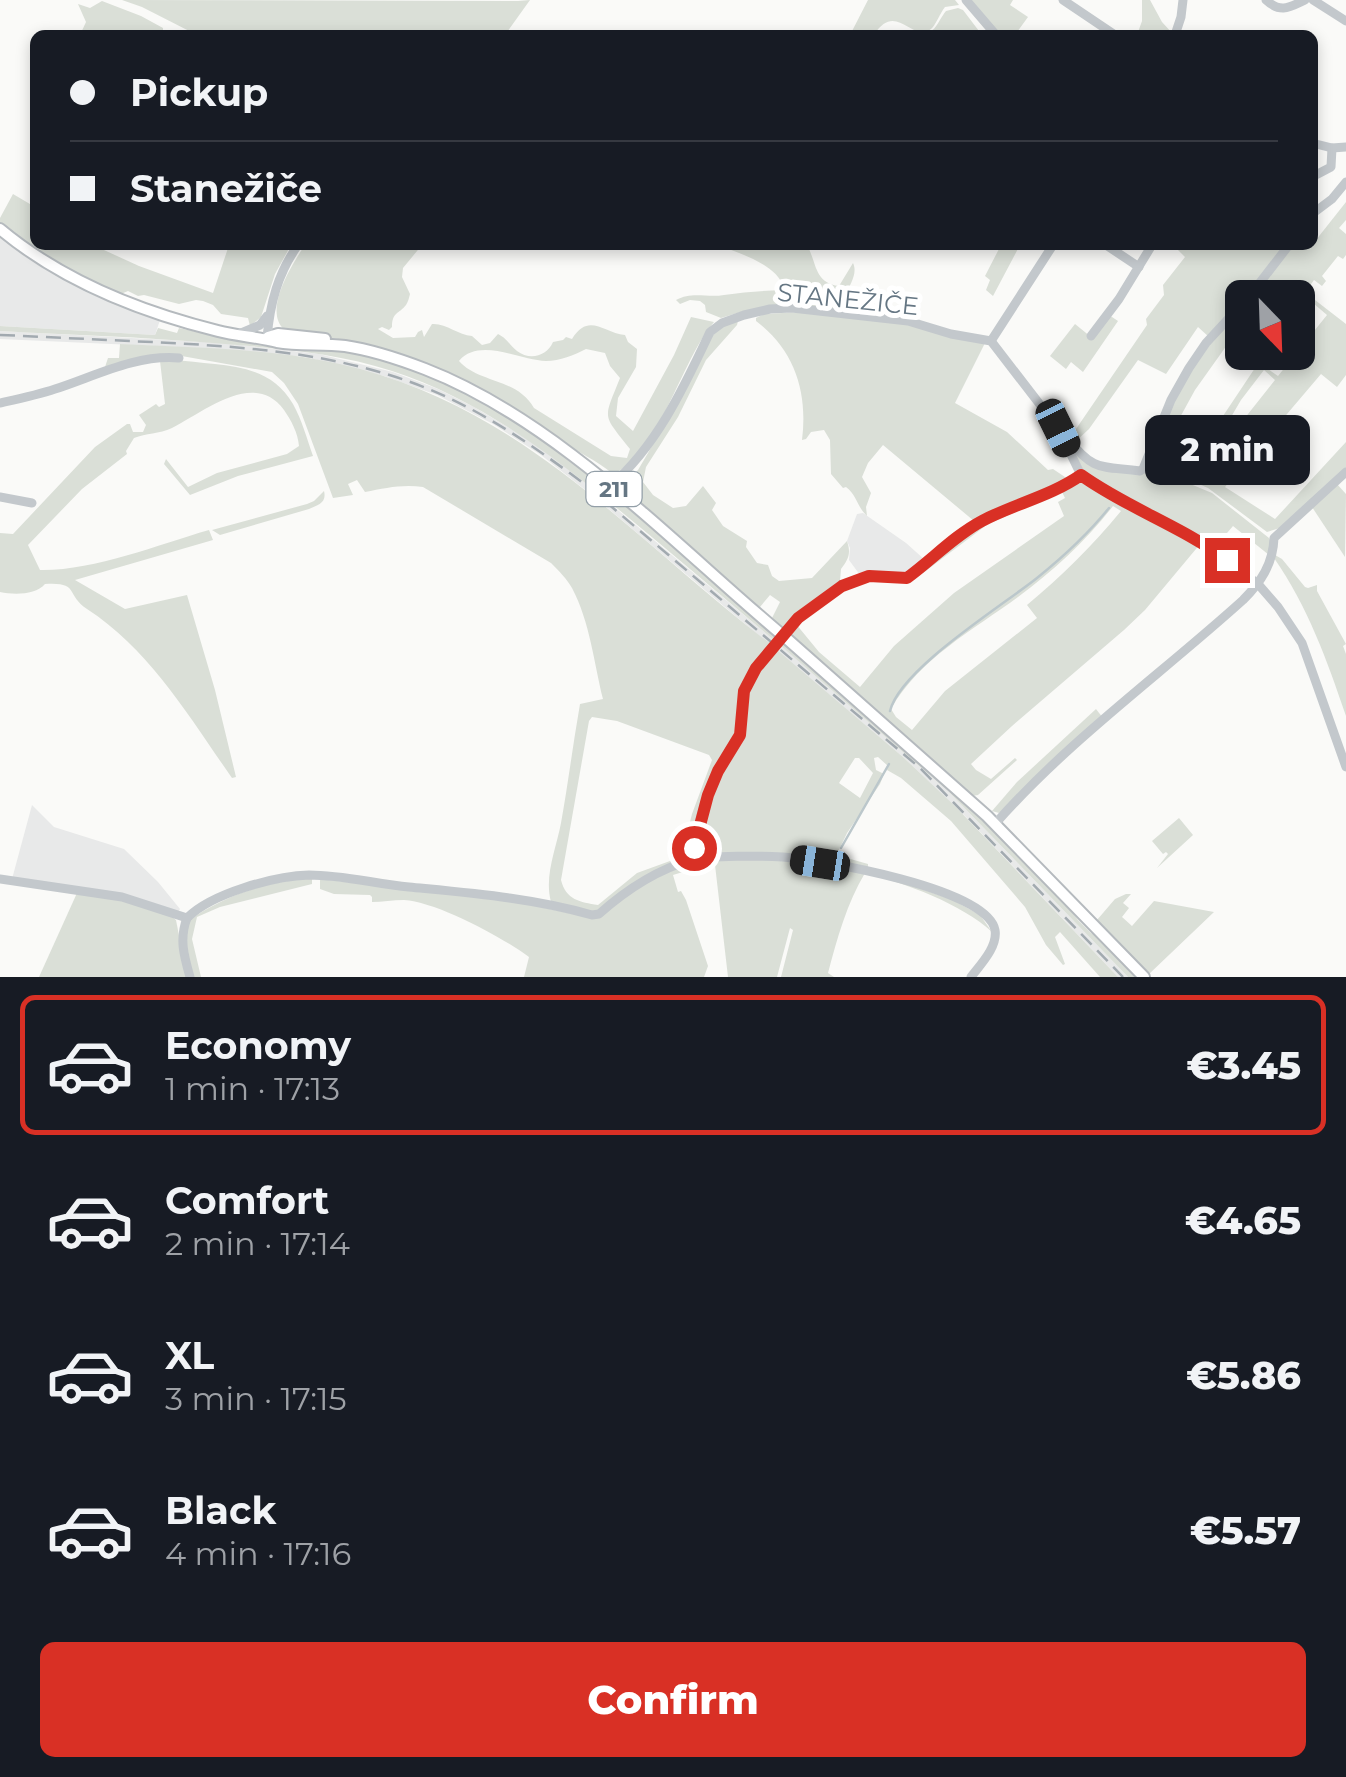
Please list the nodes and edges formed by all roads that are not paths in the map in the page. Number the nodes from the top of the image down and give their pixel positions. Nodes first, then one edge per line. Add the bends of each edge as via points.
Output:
1 (966, 0) edge
2 (1063, 0) edge
3 (1183, 0) edge
4 (1266, 0) edge
5 (1305, 0) edge
6 (1313, 0) edge
7 (1346, 21) edge
8 (992, 30) edge
9 (1108, 30) edge
10 (1177, 30) edge
11 (1318, 144) edge
12 (1346, 147) edge
13 (1332, 148) junction
14 (1318, 173) edge
15 (1346, 182) edge
16 (1318, 209) edge
17 (0, 229) edge
18 (295, 250) edge
19 (1049, 250) edge
20 (1114, 250) edge
21 (1149, 250) edge
22 (1285, 250) edge
23 (1139, 266) junction
24 (1262, 280) edge
25 (269, 314) junction
26 (1225, 323) edge
27 (238, 334) junction
28 (1091, 336) dead end
29 (267, 338) junction
30 (986, 340) junction
31 (178, 358) dead end
32 (0, 404) edge
33 (1058, 428) junction
34 (1346, 472) edge
35 (1081, 475) junction
36 (610, 486) junction
37 (0, 497) edge
38 (32, 503) dead end
39 (1258, 584) junction
40 (1346, 767) edge
41 (995, 824) junction
42 (692, 860) junction
43 (0, 879) edge
44 (188, 918) junction
45 (190, 977) edge
46 (971, 977) edge
47 (1144, 977) edge

1 - 8 street
2 - 9 street
3 - 10 street
4 - 5 street via 1285,9
6 - 7 street
11 - 13 street
12 - 13 street
13 - 14 street via 1331,167
15 - 16 street
17 - 27 main road, 211 via 90,285 169,317
18 - 25 street
19 - 30 street
20 - 23 street
21 - 23 street
22 - 24 street
23 - 28 street
25 - 27 street
25 - 29 street
26 - 33 street via 1189,368 1140,471 1088,462
27 - 29 main road, 211
29 - 36 main road, 211 via 342,346 474,391
30 - 33 street
30 - 36 street, STANEŽIČE via 908,322 792,308 722,322 710,332 650,443
31 - 32 street via 107,370
33 - 35 street
34 - 39 street via 1277,534
35 - 39 street via 1209,546
35 - 42 street via 966,530 907,578 858,578 798,618 744,691 740,735 708,795
36 - 41 main road, 211
37 - 38 street
39 - 40 street via 1302,643
39 - 41 street via 1074,744
41 - 47 main road, 211
42 - 44 street via 643,880 592,916 517,900 309,876 247,888
42 - 46 street via 787,858 882,873 950,896 994,926 992,946
43 - 44 street via 122,897
44 - 45 street via 182,943

